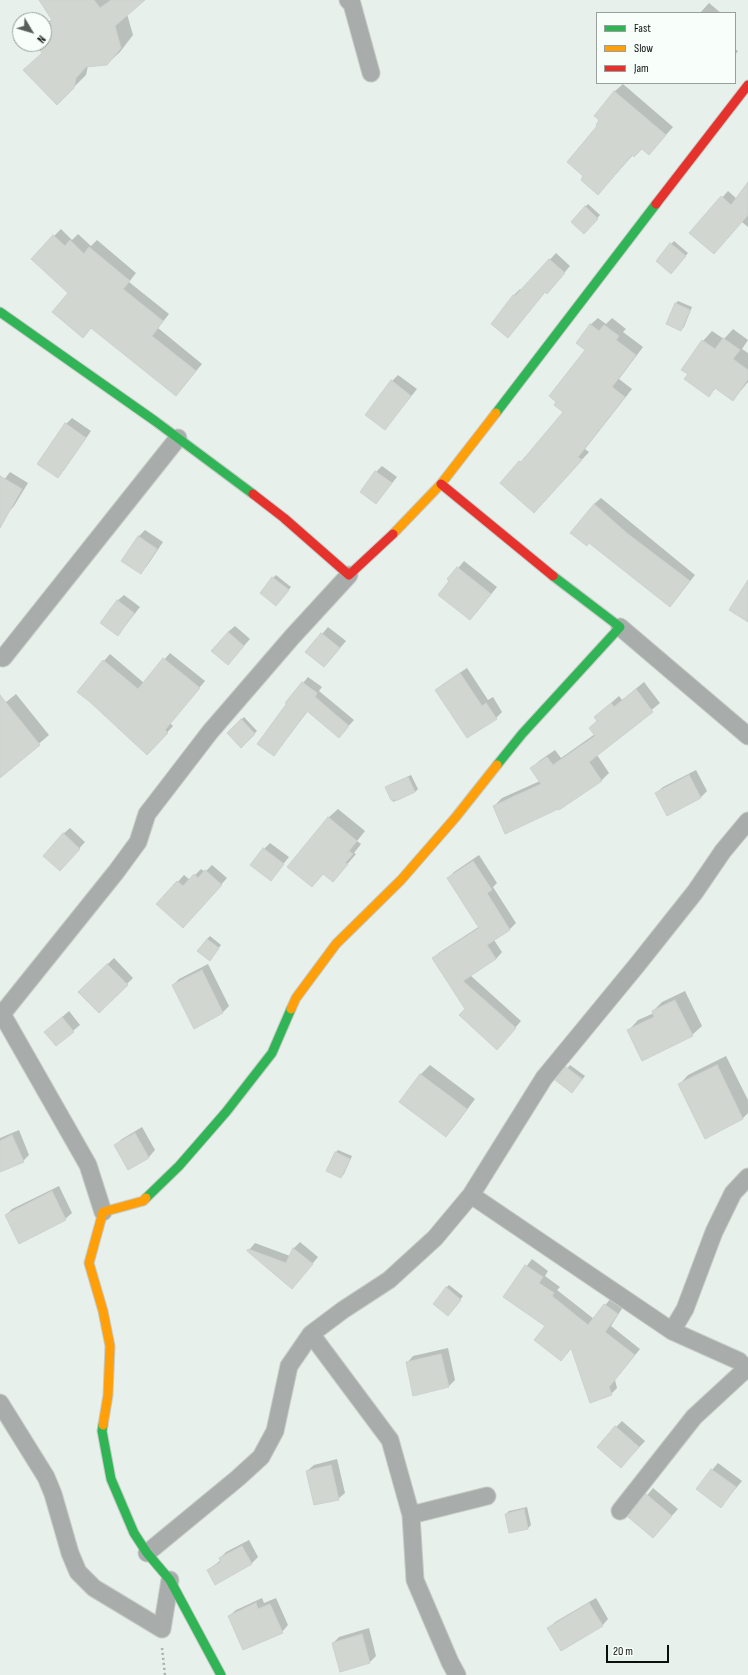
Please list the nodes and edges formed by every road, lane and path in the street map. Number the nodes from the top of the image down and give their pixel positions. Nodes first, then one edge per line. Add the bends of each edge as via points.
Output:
1 (348, 0) edge
2 (371, 73) dead end
3 (748, 85) edge
4 (0, 312) edge
5 (178, 438) junction
6 (441, 484) junction
7 (349, 575) junction
8 (620, 627) junction
9 (3, 658) dead end
10 (748, 736) edge
11 (748, 821) edge
12 (1, 1013) edge
13 (748, 1177) edge
14 (471, 1194) junction
15 (103, 1212) junction
16 (672, 1331) junction
17 (311, 1334) junction
18 (745, 1365) edge
19 (0, 1403) edge
20 (487, 1496) dead end
21 (620, 1511) dead end
22 (411, 1515) junction
23 (147, 1553) junction
24 (170, 1580) junction
25 (162, 1629) junction
26 (165, 1675) edge
27 (221, 1675) edge
28 (457, 1675) edge

1 - 2 street via 352,4
3 - 6 street
4 - 5 street
5 - 7 street via 284,518
5 - 9 street
6 - 7 street
6 - 8 street via 533,561
7 - 12 street via 210,732 147,814 138,842 116,872
8 - 10 street
8 - 15 street via 522,734 455,818 401,880 336,944 296,998 272,1053 179,1166 143,1201
11 - 14 street via 723,851 695,892 544,1078
12 - 15 street via 88,1165
13 - 16 street via 733,1193 714,1232 685,1309
14 - 16 street
14 - 17 street via 435,1238 389,1280
15 - 23 street via 89,1263 110,1346 108,1395 102,1430 111,1478 134,1533
16 - 18 street
17 - 22 street via 390,1440
17 - 23 street via 289,1366 275,1430 261,1457
18 - 21 street via 694,1417
19 - 25 street via 46,1478 78,1572 94,1588
20 - 22 street
22 - 28 street via 415,1580
23 - 24 street
24 - 25 street
24 - 27 street
25 - 26 path

